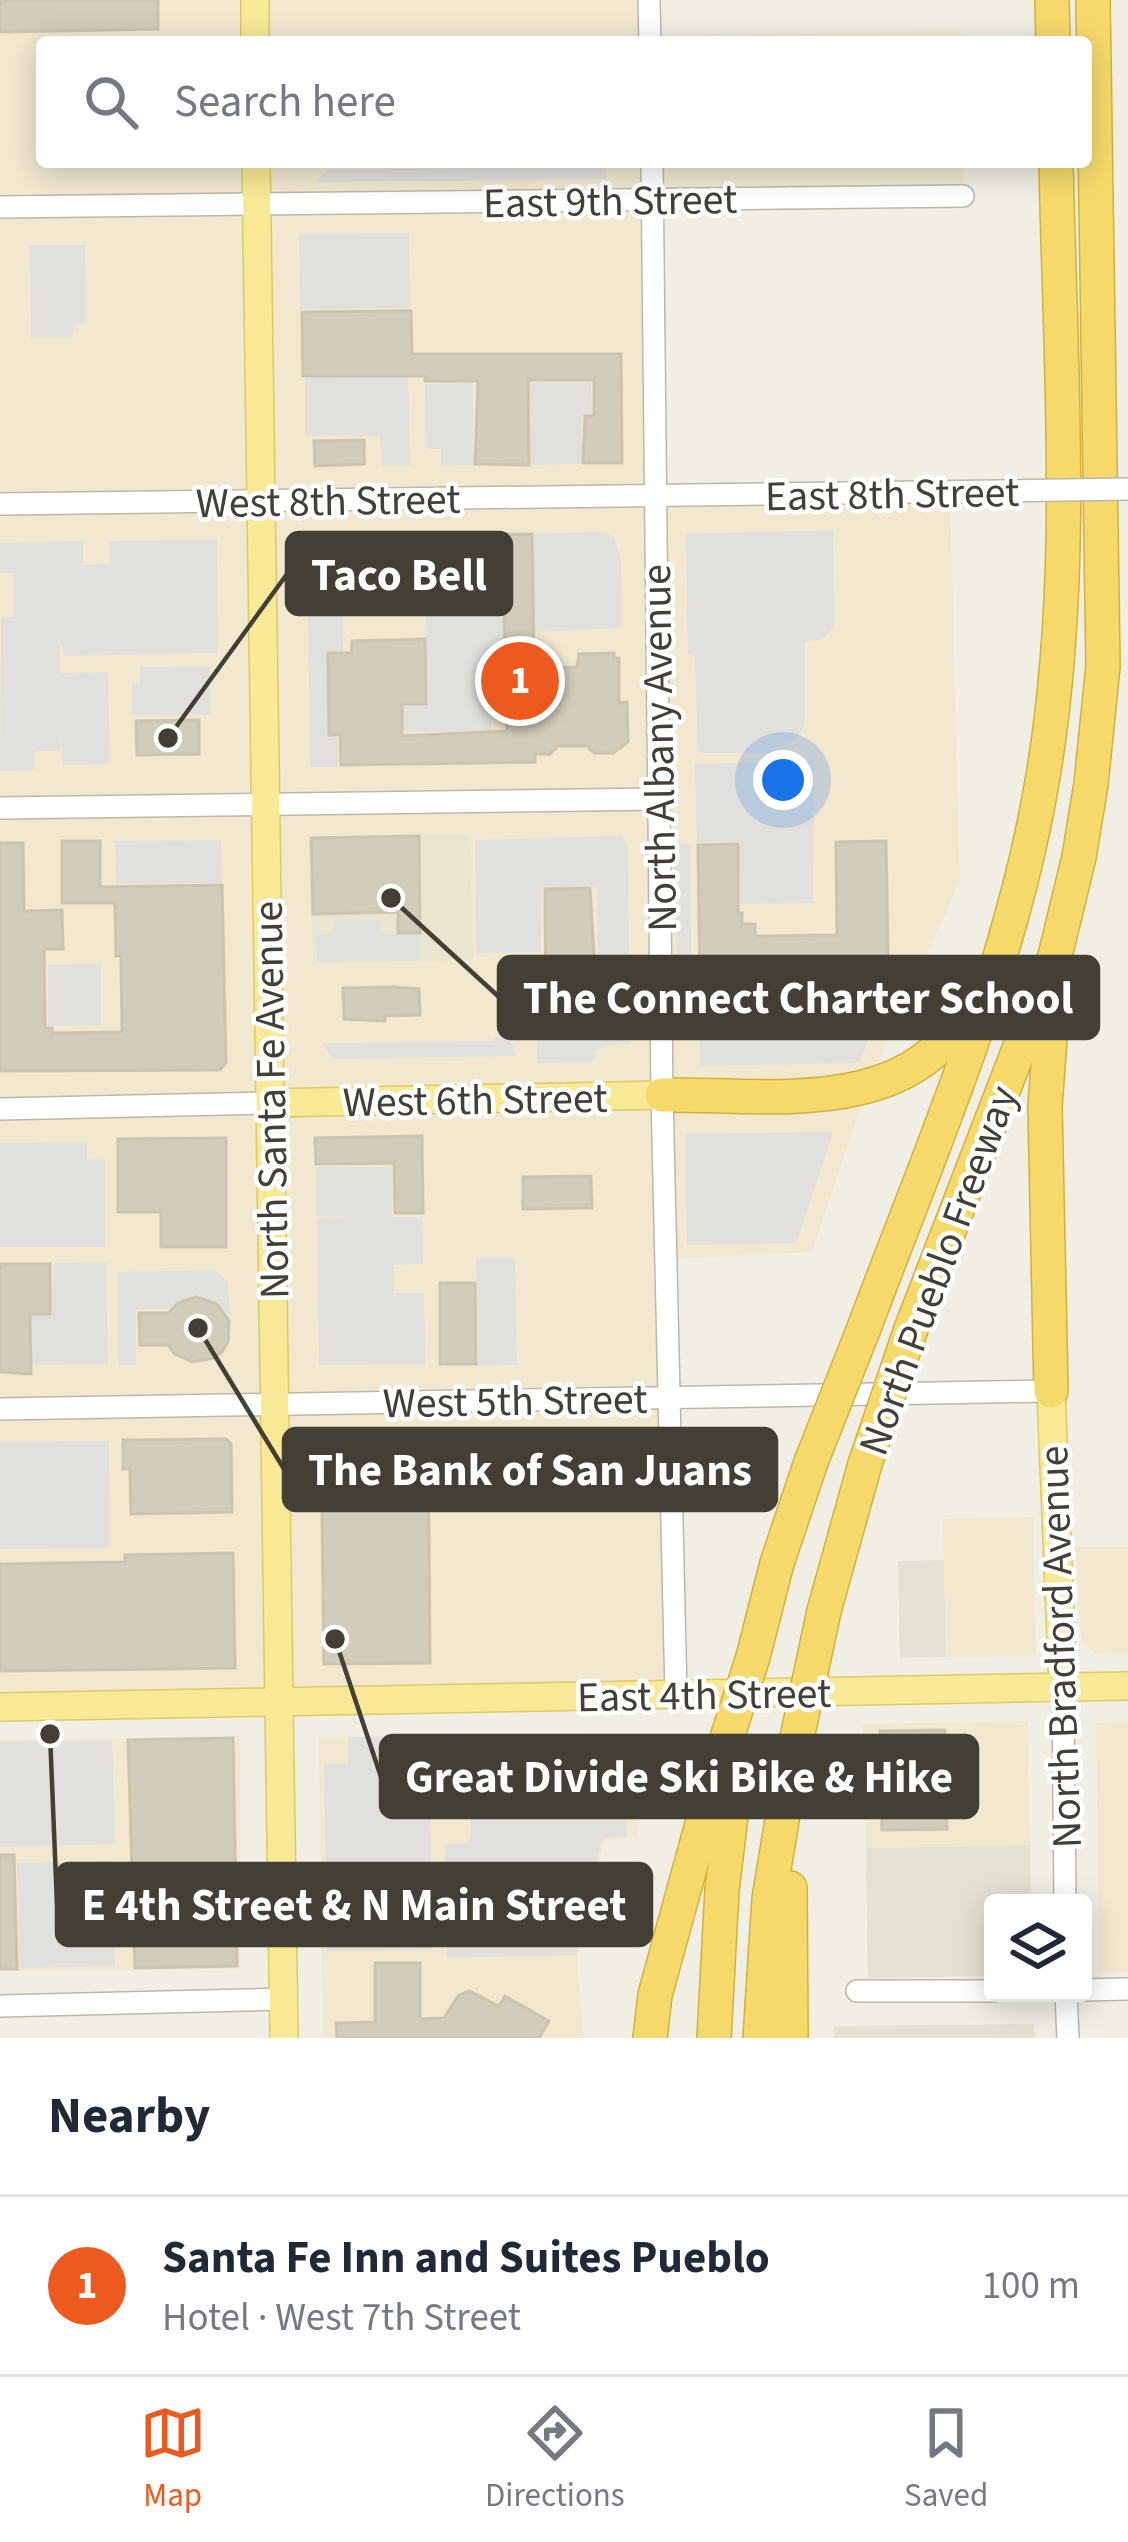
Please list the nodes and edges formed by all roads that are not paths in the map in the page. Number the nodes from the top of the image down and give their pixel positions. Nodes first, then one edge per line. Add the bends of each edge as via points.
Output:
1 (255, 0) edge
2 (649, 0) edge
3 (1052, 0) edge
4 (1093, 0) edge
5 (255, 36) edge
6 (650, 36) edge
7 (1053, 36) edge
8 (256, 168) edge
9 (652, 168) edge
10 (1056, 168) edge
11 (963, 196) dead end
12 (653, 200) junction
13 (257, 204) junction
14 (0, 207) edge
15 (1128, 488) edge
16 (656, 496) junction
17 (263, 501) junction
18 (0, 504) edge
19 (658, 800) junction
20 (268, 805) junction
21 (0, 808) edge
22 (1013, 916) junction
23 (1055, 956) junction
24 (662, 1095) junction
25 (270, 1103) junction
26 (0, 1109) edge
27 (1051, 1391) junction
28 (670, 1397) junction
29 (273, 1404) junction
30 (0, 1408) edge
31 (1128, 1686) edge
32 (1063, 1688) junction
33 (676, 1694) junction
34 (280, 1702) junction
35 (0, 1707) edge
36 (791, 1766) junction
37 (727, 1767) junction
38 (1065, 1894) edge
39 (1128, 1989) edge
40 (984, 1990) edge
41 (1092, 1990) edge
42 (857, 1991) dead end
43 (284, 1999) junction
44 (1066, 2002) edge
45 (0, 2006) edge
46 (284, 2038) edge
47 (650, 2038) edge
48 (714, 2038) edge
49 (760, 2038) edge
50 (791, 2038) edge
51 (1068, 2038) edge

1 - 5 main road
2 - 6 street
3 - 7 highway
4 - 23 highway, North Pueblo Freeway via 1103,666 1085,820
8 - 13 main road, North Santa Fe Avenue
9 - 12 street, North Albany Avenue
10 - 22 highway, North Pueblo Freeway via 1056,686
11 - 12 street, East 9th Street
12 - 13 street, East 9th Street
12 - 16 street, North Albany Avenue
13 - 14 street, East 9th Street
13 - 17 main road, North Santa Fe Avenue
15 - 16 street, East 8th Street, bridge
16 - 17 street, West 8th Street
16 - 19 street, North Albany Avenue
17 - 18 street, West 8th Street
17 - 20 main road, North Santa Fe Avenue
19 - 20 street
19 - 24 street, North Albany Avenue
20 - 21 street
20 - 25 main road, North Santa Fe Avenue
22 - 24 highway via 956,1031 896,1078 832,1094
22 - 37 highway, North Pueblo Freeway, bridge via 811,1462
23 - 27 highway via 1045,1106
23 - 36 highway, North Pueblo Freeway, bridge via 865,1464
24 - 25 main road, West 6th Street
24 - 28 street, North Albany Avenue
25 - 26 street, West 6th Street
25 - 29 main road, North Santa Fe Avenue
27 - 28 street, West 5th Street
27 - 32 main road, North Bradford Avenue
28 - 29 street, West 5th Street
28 - 33 street, North Albany Avenue
29 - 30 street, West 5th Street
29 - 34 main road, North Santa Fe Avenue
31 - 32 main road, East 4th Street
32 - 33 main road, East 4th Street
32 - 38 street, North Bradford Avenue
33 - 34 main road, East 4th Street
34 - 35 main road, East 4th Street
34 - 43 main road, North Santa Fe Avenue
36 - 49 highway, North Pueblo Freeway via 769,1899
36 - 50 highway
37 - 47 highway via 655,1995
37 - 48 highway
39 - 41 street
40 - 42 street
43 - 45 street
43 - 46 main road, North Santa Fe Avenue
44 - 51 street

